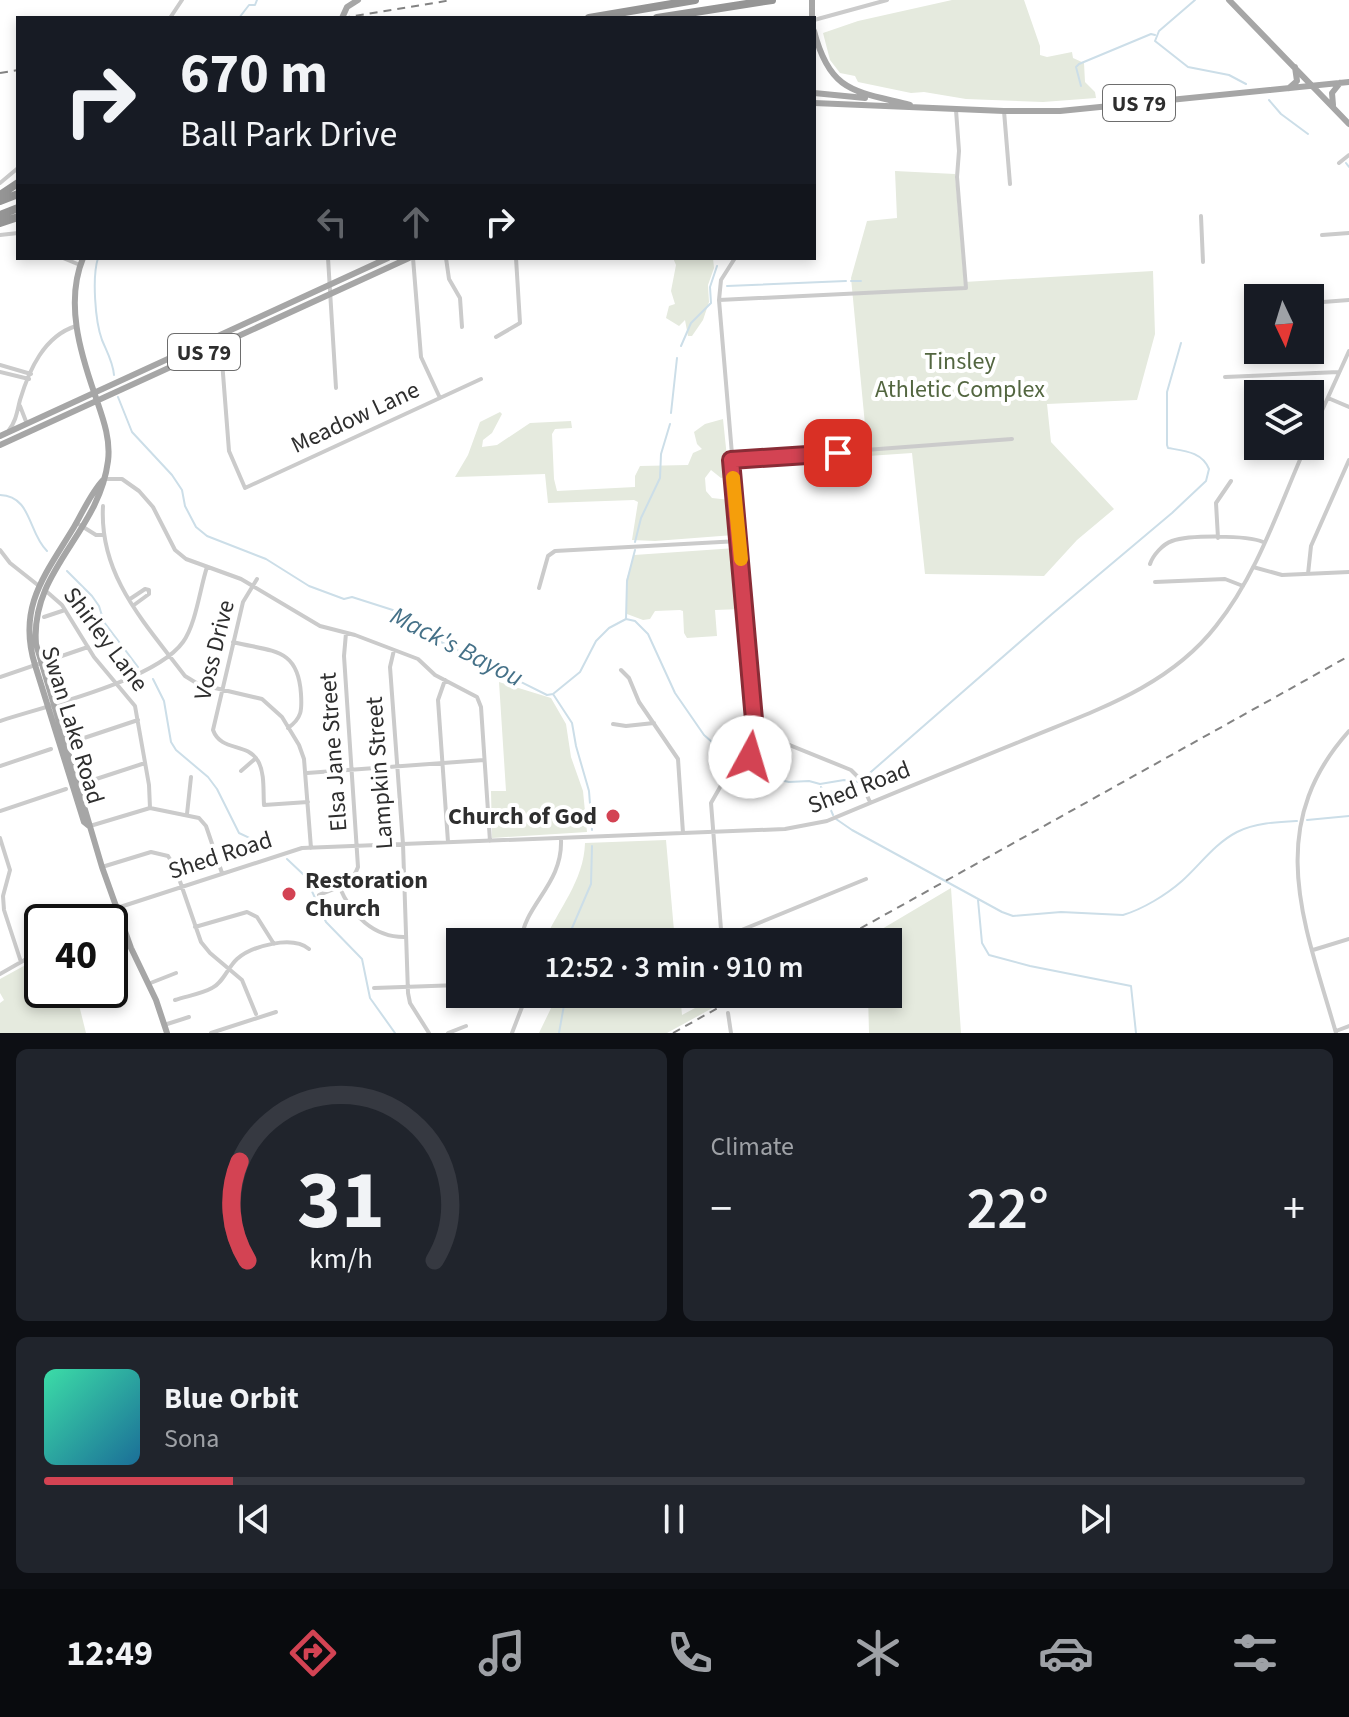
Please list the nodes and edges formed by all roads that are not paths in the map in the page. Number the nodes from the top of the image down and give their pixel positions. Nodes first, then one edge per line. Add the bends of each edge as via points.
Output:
1 (358, 0) edge
2 (695, 0) edge
3 (772, 0) edge
4 (887, 0) edge
5 (1229, 0) edge
6 (343, 16) edge
7 (601, 16) edge
8 (670, 16) edge
9 (816, 18) edge
10 (816, 37) edge
11 (1295, 67) junction
12 (1349, 82) edge
13 (1341, 83) junction
14 (1314, 86) junction
15 (1288, 88) junction
16 (816, 93) edge
17 (816, 103) edge
18 (910, 105) junction
19 (928, 108) junction
20 (1334, 108) junction
21 (956, 109) junction
22 (1004, 111) junction
23 (1349, 124) edge
24 (1349, 155) edge
25 (1339, 163) dead end
26 (16, 170) edge
27 (0, 183) edge
28 (1010, 184) dead end
29 (1201, 216) dead end
30 (1349, 233) edge
31 (1322, 235) dead end
32 (328, 260) edge
33 (384, 260) edge
34 (406, 260) edge
35 (411, 260) edge
36 (446, 260) edge
37 (516, 260) edge
38 (734, 260) edge
39 (82, 262) edge
40 (1203, 262) dead end
41 (378, 263) junction
42 (382, 270) junction
43 (329, 285) junction
44 (330, 294) junction
45 (719, 300) junction
46 (1349, 300) edge
47 (1324, 302) edge
48 (271, 316) junction
49 (76, 326) junction
50 (462, 327) dead end
51 (220, 335) junction
52 (496, 337) dead end
53 (221, 344) junction
54 (194, 347) junction
55 (1349, 351) edge
56 (197, 355) junction
57 (0, 365) edge
58 (0, 372) edge
59 (1339, 372) junction
60 (30, 376) junction
61 (1225, 377) dead end
62 (481, 379) dead end
63 (336, 388) dead end
64 (94, 393) junction
65 (440, 398) junction
66 (1328, 398) junction
67 (97, 401) junction
68 (20, 403) junction
69 (1324, 407) edge
70 (1349, 407) edge
71 (27, 424) junction
72 (2, 436) edge
73 (1012, 439) dead end
74 (0, 445) edge
75 (731, 460) junction
76 (1300, 460) edge
77 (1349, 460) edge
78 (104, 479) junction
79 (1231, 481) dead end
80 (103, 506) dead end
81 (80, 525) junction
82 (103, 535) junction
83 (1218, 538) junction
84 (739, 541) junction
85 (1264, 542) junction
86 (0, 550) edge
87 (1150, 564) dead end
88 (207, 567) junction
89 (1253, 567) junction
90 (1349, 572) edge
91 (1308, 574) junction
92 (257, 579) dead end
93 (1155, 582) dead end
94 (251, 586) junction
95 (1243, 586) junction
96 (41, 587) junction
97 (539, 588) dead end
98 (65, 610) junction
99 (44, 617) dead end
100 (346, 633) junction
101 (233, 642) junction
102 (88, 647) junction
103 (394, 650) junction
104 (169, 656) junction
105 (38, 664) junction
106 (621, 670) dead end
107 (0, 677) edge
108 (445, 680) junction
109 (116, 683) junction
110 (222, 689) junction
111 (50, 704) junction
112 (138, 720) junction
113 (0, 721) edge
114 (654, 723) junction
115 (613, 724) dead end
116 (288, 728) junction
117 (755, 731) junction
118 (1349, 731) edge
119 (75, 741) dead end
120 (51, 749) dead end
121 (256, 758) junction
122 (484, 760) junction
123 (145, 763) junction
124 (442, 763) junction
125 (0, 766) edge
126 (397, 766) junction
127 (352, 769) junction
128 (241, 771) dead end
129 (306, 773) junction
130 (191, 777) dead end
131 (90, 781) dead end
132 (66, 789) dead end
133 (308, 802) junction
134 (870, 802) junction
135 (150, 808) junction
136 (0, 811) edge
137 (187, 814) junction
138 (89, 826) junction
139 (713, 832) junction
140 (683, 833) junction
141 (0, 838) edge
142 (561, 838) junction
143 (490, 841) junction
144 (448, 842) junction
145 (403, 844) junction
146 (358, 846) junction
147 (311, 848) junction
148 (3, 856) edge
149 (102, 867) junction
150 (222, 873) junction
151 (866, 879) dead end
152 (339, 886) junction
153 (182, 887) junction
154 (319, 895) dead end
155 (116, 904) edge
156 (128, 904) edge
157 (2, 905) edge
158 (195, 927) junction
159 (524, 928) edge
160 (721, 928) edge
161 (750, 928) edge
162 (406, 937) junction
163 (128, 939) edge
164 (1349, 939) edge
165 (274, 944) junction
166 (309, 949) dead end
167 (1312, 950) junction
168 (24, 960) edge
169 (21, 962) junction
170 (229, 968) junction
171 (176, 973) dead end
172 (0, 974) edge
173 (148, 984) junction
174 (446, 986) edge
175 (408, 987) junction
176 (374, 988) dead end
177 (175, 1000) dead end
178 (522, 1008) edge
179 (276, 1012) dead end
180 (728, 1013) dead end
181 (256, 1014) dead end
182 (189, 1017) dead end
183 (164, 1025) junction
184 (466, 1026) dead end
185 (1349, 1026) edge
186 (1336, 1032) edge
187 (167, 1033) edge
188 (211, 1033) edge
189 (429, 1033) edge
190 (448, 1033) edge
191 (512, 1033) edge
192 (731, 1033) edge

1 - 6 main road
2 - 7 highway
3 - 8 highway
4 - 9 street
5 - 11 main road
10 - 18 main road via 824,62 843,83 862,94
11 - 14 main road
11 - 15 main road via 1297,81
12 - 13 main road, US 79
13 - 14 main road, US 79
13 - 20 main road via 1332,93
14 - 15 main road, US 79
14 - 20 main road
15 - 22 main road, US 79 via 1079,110
16 - 18 main road, US 79
17 - 19 main road, US 79
18 - 19 main road, US 79
19 - 21 main road, US 79
20 - 23 main road
21 - 22 main road, US 79
21 - 45 street via 966,288
22 - 28 street
24 - 25 street
26 - 27 street
29 - 40 street
30 - 31 street
32 - 43 street
33 - 41 main road, US 79
34 - 42 main road, US 79
35 - 65 street via 421,357
36 - 50 street via 460,298
37 - 52 street via 520,323
38 - 45 street via 721,280
39 - 49 main road via 74,295
41 - 42 street
41 - 43 main road, US 79
42 - 44 main road, US 79
43 - 44 street
43 - 48 main road, US 79
44 - 48 main road, US 79
44 - 63 street
45 - 75 street
46 - 47 street
48 - 51 main road, US 79
48 - 53 main road, US 79
49 - 60 street via 49,341
49 - 64 main road
51 - 53 street
51 - 54 main road, US 79
53 - 56 main road, US 79
53 - 65 street, Meadow Lane via 229,451 245,488
54 - 56 street
54 - 64 main road, US 79
55 - 59 street
56 - 67 main road, US 79
57 - 60 street
58 - 60 street
59 - 61 street
59 - 66 street
60 - 68 street
62 - 65 street, Meadow Lane
64 - 67 main road
64 - 71 main road, US 79
66 - 69 street
66 - 70 street
67 - 74 main road, US 79
67 - 78 main road via 108,440
68 - 71 street
68 - 72 street
71 - 72 main road, US 79
73 - 75 street
75 - 84 street
76 - 85 street, Shed Road
77 - 91 street via 1311,546
78 - 81 main road via 102,493
78 - 88 street via 122,479 139,491 175,550
79 - 83 street via 1216,503
80 - 82 street
81 - 82 street
81 - 96 main road
82 - 104 street via 112,570
83 - 85 street
83 - 87 street via 1173,541
84 - 97 street via 555,551 548,556
84 - 117 street
85 - 89 street, Shed Road
86 - 96 street
88 - 94 street
88 - 104 street via 189,633
89 - 91 street via 1274,574
89 - 95 street, Shed Road
90 - 91 street
92 - 94 street, Voss Drive
93 - 95 street via 1225,579
94 - 100 street via 320,626
94 - 101 street, Voss Drive
95 - 134 street, Shed Road via 1200,644 1144,687
96 - 98 street, Shirley Lane
96 - 105 main road, Swan Lake Road via 35,624
98 - 99 street
98 - 102 street, Shirley Lane
100 - 103 street
100 - 127 street, Elsa Jane Street
101 - 110 street, Voss Drive
101 - 116 street via 283,655 296,666 302,712
102 - 105 street
102 - 109 street, Shirley Lane
103 - 108 street via 418,659
103 - 126 street, Lampkin Street
104 - 109 street via 147,672
104 - 110 street via 191,681
105 - 107 street
105 - 111 main road, Swan Lake Road
106 - 114 street
108 - 122 street via 480,701
108 - 124 street via 438,700
109 - 111 street
109 - 112 street, Shirley Lane via 132,701
110 - 116 street via 268,702
110 - 121 street, Voss Drive via 216,737
111 - 113 street
111 - 138 main road, Swan Lake Road
112 - 119 street
112 - 123 street, Shirley Lane
114 - 115 street
114 - 140 street via 678,759
116 - 129 street via 302,752
117 - 134 street via 851,770
117 - 139 street via 750,757 713,797
118 - 167 street via 1316,780 1298,838 1298,892
120 - 125 street
121 - 128 street
121 - 133 street via 264,805
122 - 124 street
122 - 143 street
123 - 131 street
123 - 135 street, Shirley Lane
124 - 126 street
124 - 144 street
126 - 127 street
126 - 145 street, Lampkin Street
127 - 129 street
127 - 146 street, Elsa Jane Street
129 - 133 street
130 - 137 street
132 - 136 street
133 - 147 street
134 - 139 street, Shed Road via 807,827
135 - 137 street
135 - 138 street
137 - 150 street via 206,826
138 - 149 main road, Swan Lake Road
139 - 140 street, Shed Road
139 - 160 street
140 - 142 street, Shed Road
141 - 148 street
142 - 143 street, Shed Road
142 - 159 street via 560,862
143 - 144 street, Shed Road
144 - 145 street, Shed Road
145 - 146 street, Shed Road
145 - 162 street, Lampkin Street
146 - 147 street, Shed Road
146 - 152 street, Elsa Jane Street via 357,872
147 - 150 street, Shed Road
148 - 157 street via 10,874
149 - 153 street via 143,853 162,853 174,863
149 - 155 main road, Swan Lake Road
150 - 153 street, Shed Road
151 - 161 street
152 - 154 street
152 - 162 street via 352,911 379,933
153 - 156 street, Shed Road
153 - 158 street
157 - 169 street
158 - 165 street via 247,912 257,917
158 - 170 street via 205,948
162 - 175 street, Lampkin Street
163 - 173 main road, Swan Lake Road
164 - 167 street
165 - 166 street via 294,941
165 - 170 street via 243,955
167 - 186 street
168 - 169 street
169 - 172 street
170 - 177 street via 213,988
170 - 181 street via 245,985
171 - 173 street
173 - 183 main road, Swan Lake Road
174 - 175 street
175 - 176 street
175 - 189 street, Lampkin Street via 410,1003
178 - 191 street
179 - 188 street
180 - 192 street
182 - 183 street
183 - 187 main road, Swan Lake Road
184 - 190 street
185 - 186 street

